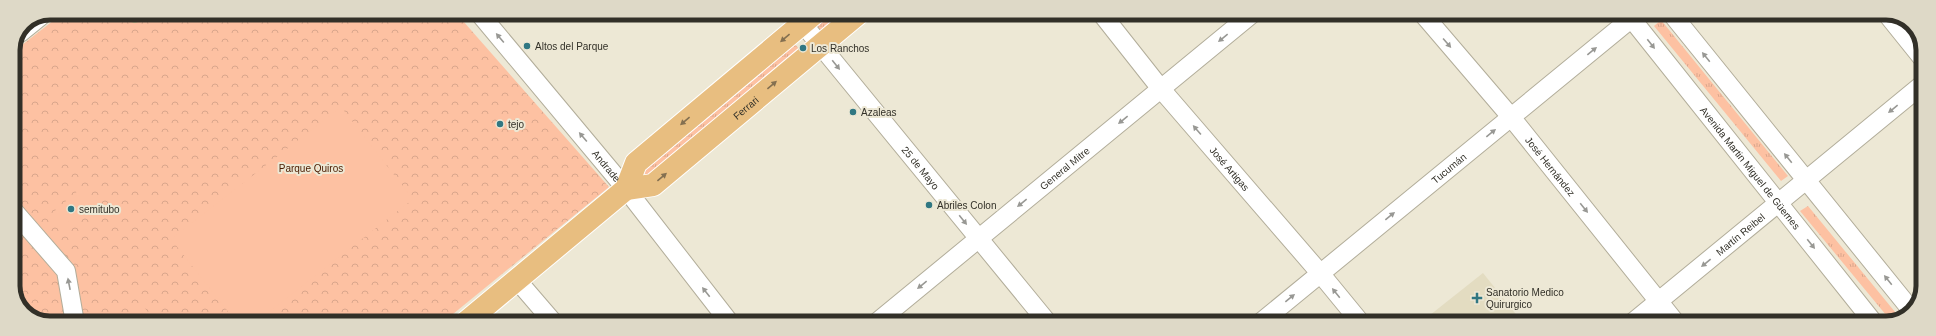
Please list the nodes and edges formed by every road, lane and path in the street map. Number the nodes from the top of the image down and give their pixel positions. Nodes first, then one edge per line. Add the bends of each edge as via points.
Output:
1 (485, 20) edge
2 (800, 20) edge
3 (805, 20) edge
4 (850, 20) edge
5 (1107, 20) edge
6 (1245, 20) edge
7 (1428, 20) edge
8 (1626, 20) edge
9 (1636, 20) edge
10 (1677, 20) edge
11 (1892, 21) edge
12 (820, 45) junction
13 (1916, 50) edge
14 (1161, 89) junction
15 (1916, 90) edge
16 (1511, 117) junction
17 (1806, 181) junction
18 (626, 189) junction
19 (1778, 204) junction
20 (20, 218) edge
21 (979, 239) junction
22 (1320, 273) junction
23 (517, 280) junction
24 (1658, 302) junction
25 (1908, 306) edge
26 (74, 316) edge
27 (473, 316) edge
28 (548, 316) edge
29 (725, 316) edge
30 (885, 316) edge
31 (1042, 316) edge
32 (1268, 316) edge
33 (1355, 316) edge
34 (1641, 316) edge
35 (1670, 316) edge
36 (1868, 316) edge

18 -> 1 street, Andrade
2 -> 18 main road via 636,162
3 - 12 street, 25 de Mayo
4 - 12 main road, Ferrari
5 - 14 street, José Artigas
6 -> 14 street, General Mitre
7 -> 16 street, José Hernández
16 -> 8 street, Tucumán
9 -> 19 street, Avenida Martin Miguel de Güemes
17 -> 10 street
11 - 13 street
18 -> 12 main road, Ferrari via 653,185
12 -> 21 street, 25 de Mayo
14 -> 21 street, General Mitre
22 -> 14 street, José Artigas
15 -> 17 street, Martín Reibel
22 -> 16 street, Tucumán
16 -> 24 street, José Hernández
17 - 19 street, Martín Reibel
25 -> 17 street
18 - 23 main road
29 -> 18 street, Andrade
19 -> 24 street, Martín Reibel
19 -> 36 street, Avenida Martin Miguel de Güemes
26 -> 20 street via 66,271
21 -> 30 street, General Mitre
21 - 31 street, 25 de Mayo
32 -> 22 street, Tucumán
33 -> 22 street, José Artigas
23 - 27 main road
23 - 28 street
24 - 34 street, Martín Reibel
24 - 35 street, José Hernández

